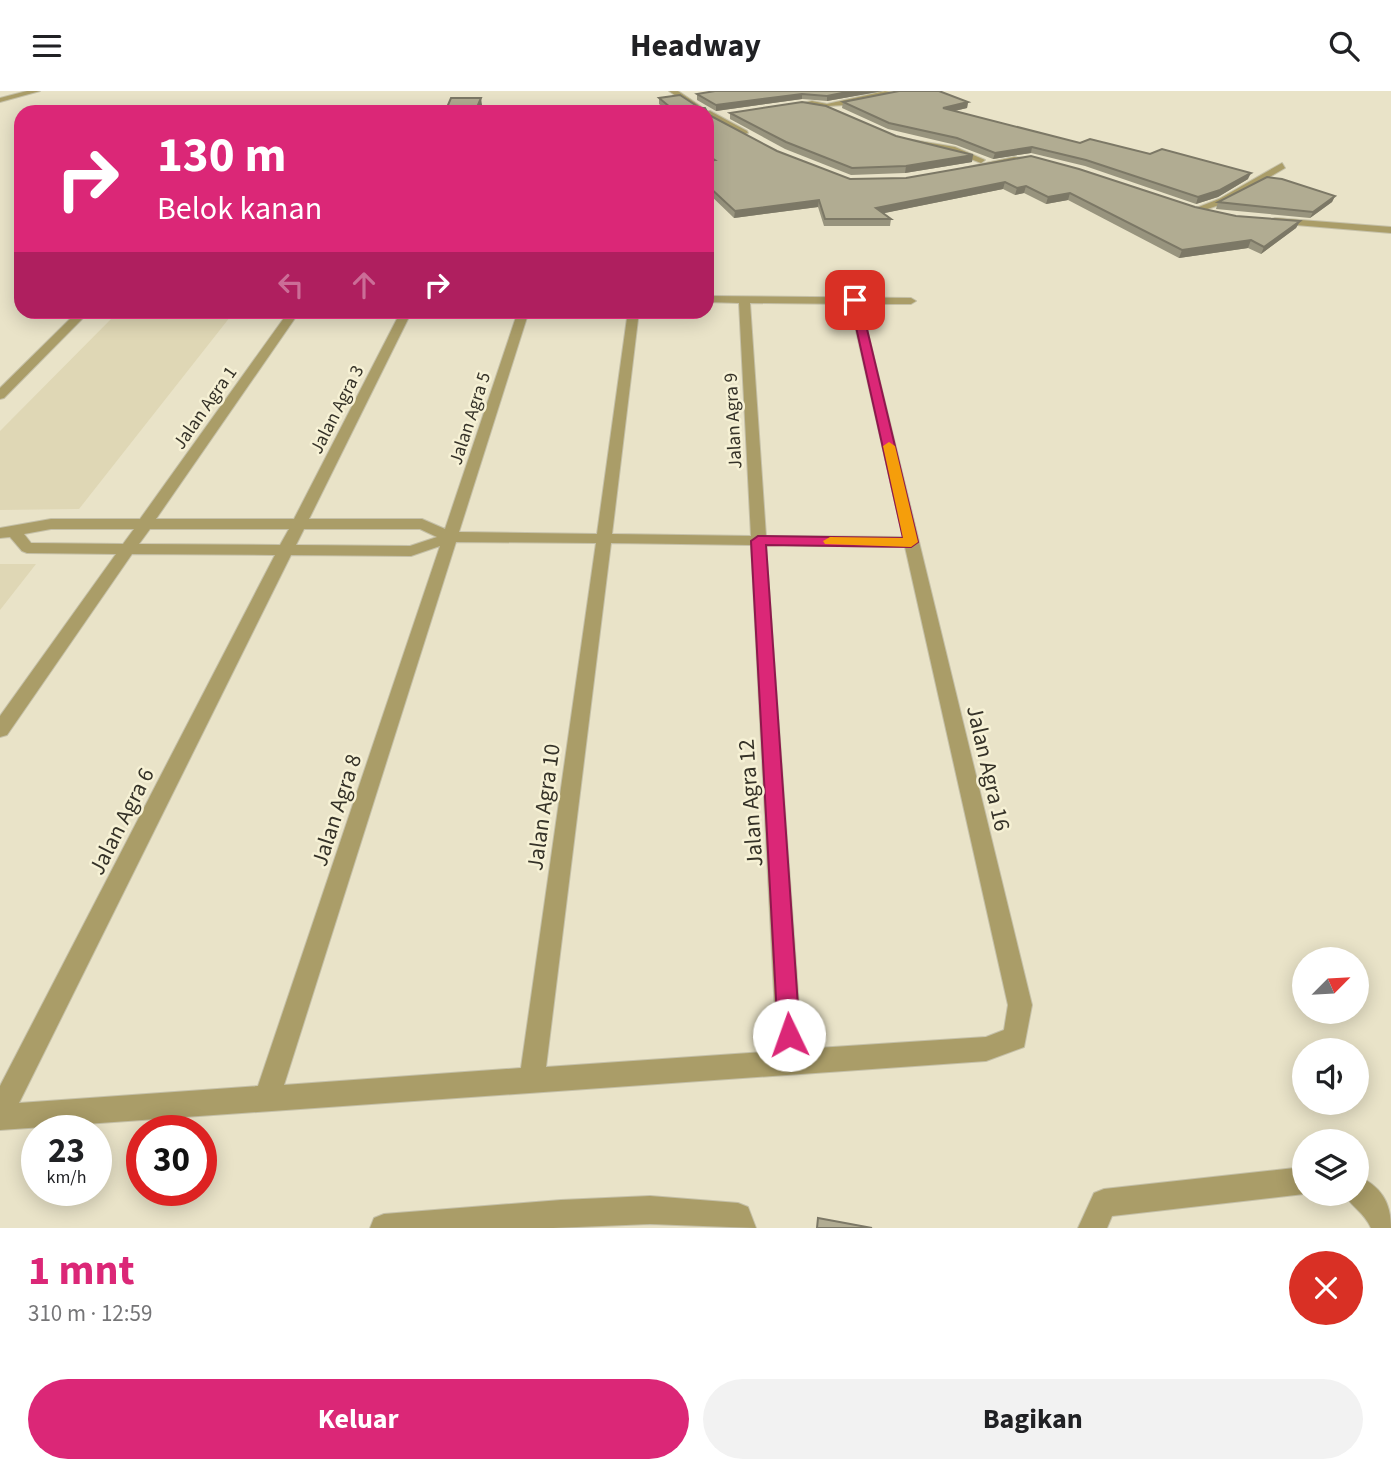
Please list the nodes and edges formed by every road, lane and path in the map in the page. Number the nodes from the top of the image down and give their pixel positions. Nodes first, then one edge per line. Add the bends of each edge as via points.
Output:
1 (36, 91) edge
2 (673, 91) edge
3 (905, 91) edge
4 (892, 92) edge
5 (0, 100) edge
6 (695, 105) edge
7 (827, 106) junction
8 (776, 108) edge
9 (836, 111) edge
10 (714, 114) edge
11 (726, 115) edge
12 (714, 117) edge
13 (753, 138) edge
14 (896, 138) edge
15 (1053, 162) edge
16 (990, 163) junction
17 (1282, 166) dead end
18 (956, 170) edge
19 (1183, 206) edge
20 (1196, 210) junction
21 (1220, 215) edge
22 (1262, 220) edge
23 (1391, 230) edge
24 (714, 299) edge
25 (744, 300) junction
26 (855, 300) junction
27 (911, 301) dead end
28 (77, 319) edge
29 (289, 319) edge
30 (403, 319) edge
31 (521, 319) edge
32 (633, 319) edge
33 (0, 395) edge
34 (145, 524) junction
35 (299, 524) junction
36 (7, 533) edge
37 (450, 537) junction
38 (603, 539) junction
39 (758, 541) junction
40 (911, 542) junction
41 (127, 549) junction
42 (286, 550) junction
43 (0, 730) edge
44 (790, 1063) junction
45 (532, 1081) junction
46 (267, 1098) junction
47 (0, 1115) edge
48 (1292, 1180) edge
49 (450, 1227) edge
50 (384, 1228) edge
51 (742, 1228) edge
52 (1092, 1228) edge

1 - 5 street
2 - 6 street
3 - 4 street
4 - 7 street
7 - 8 street via 812,103
7 - 9 street
10 - 11 street
12 - 13 street
14 - 16 street via 945,147
15 - 16 street via 1030,158
16 - 18 street
17 - 20 street via 1222,201
19 - 20 street
20 - 21 street
22 - 23 street
24 - 25 street
25 - 26 street
25 - 39 street, Jalan Agra 9
26 - 27 street
26 - 40 street, Jalan Agra 16
28 - 33 street
29 - 34 street, Jalan Agra 1
30 - 35 street, Jalan Agra 3
31 - 37 street, Jalan Agra 5
32 - 38 street, Jalan Agra 10
34 - 35 street
34 - 36 street via 51,524
34 - 41 street, Jalan Agra 1
35 - 37 street via 422,524
35 - 42 street, Jalan Agra 3
36 - 41 street via 26,548
37 - 38 street
37 - 42 street via 411,551
37 - 46 street, Jalan Agra 8
38 - 39 street
38 - 45 street, Jalan Agra 10
39 - 40 street
39 - 44 street, Jalan Agra 12
40 - 44 street, Jalan Agra 16 via 1020,1005 1015,1038 986,1049
41 - 42 street
41 - 43 street, Jalan Agra 1
42 - 47 street, Jalan Agra 6
44 - 45 street
45 - 46 street
46 - 47 street
48 - 52 street via 1104,1203
49 - 50 street
49 - 51 street via 556,1212 699,1210 738,1217

